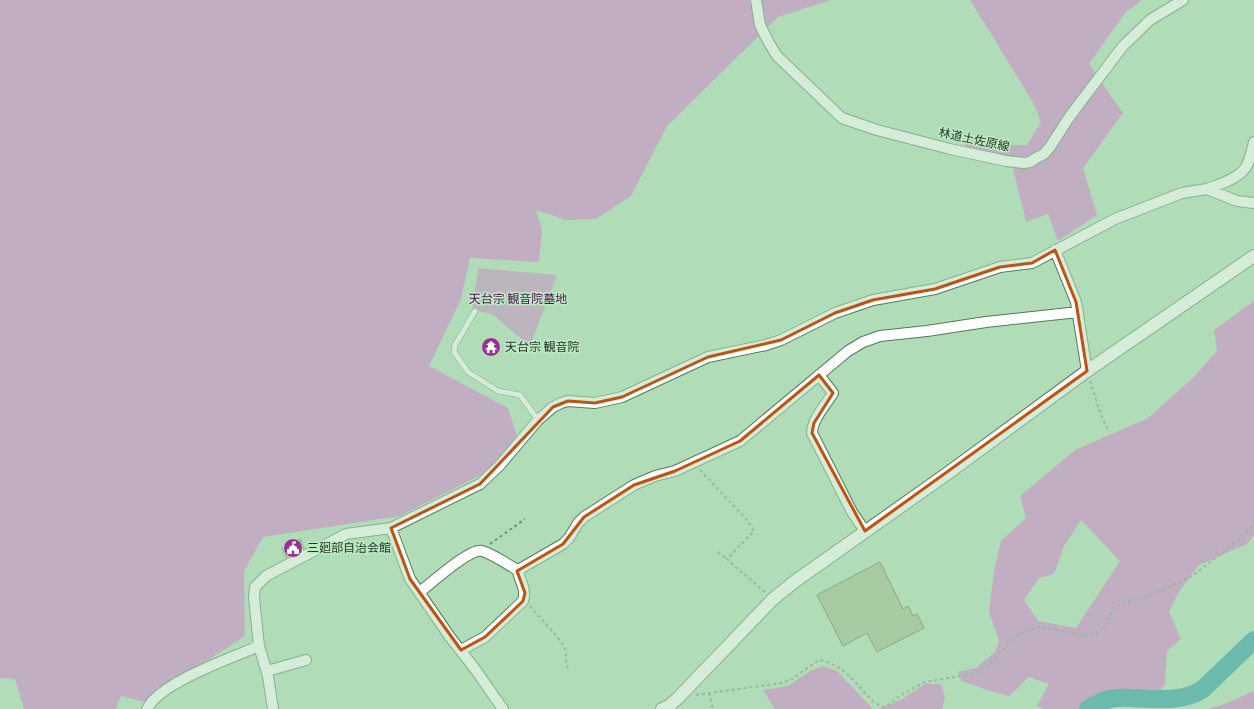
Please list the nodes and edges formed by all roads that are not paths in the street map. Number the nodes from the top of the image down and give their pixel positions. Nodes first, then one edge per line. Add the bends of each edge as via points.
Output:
1 (756, 0) edge
2 (1183, 0) edge
3 (1254, 142) edge
4 (1207, 189) junction
5 (1254, 203) edge
6 (1056, 250) junction
7 (1254, 256) edge
8 (475, 311) dead end
9 (1078, 312) junction
10 (1087, 371) junction
11 (819, 375) junction
12 (538, 420) junction
13 (391, 528) junction
14 (865, 532) junction
15 (518, 570) junction
16 (420, 592) junction
17 (259, 646) junction
18 (461, 650) junction
19 (306, 660) dead end
20 (266, 670) junction
21 (148, 709) edge
22 (273, 709) edge
23 (503, 709) edge
24 (662, 709) edge

1 - 2 street, 林道土佐原線 via 760,25 777,56 842,118 950,149 1024,163 1044,154 1123,46 1150,20
3 - 4 street via 1246,167 1240,174
4 - 5 street via 1237,201
4 - 6 street via 1182,193 1115,219
6 - 9 street
6 - 12 street via 1032,262 1000,267 935,289 872,300 836,313 781,340 708,357 622,397 595,403 561,403
7 - 10 street
8 - 12 lane via 455,345 454,352 468,372 498,391 520,395
9 - 10 street
9 - 11 street via 880,336 848,351
10 - 14 street
11 - 14 street via 833,393 814,423 812,433 835,481
11 - 15 street via 740,441 675,471 634,485 584,517 563,544
12 - 13 street via 500,465 480,484
13 - 16 street via 410,580
13 - 17 street via 346,534 266,576 255,588 254,593
14 - 24 street via 773,599 677,699
15 - 16 street via 480,551 473,552
15 - 18 street via 525,593 523,601 485,637
16 - 18 street
17 - 20 street
17 - 21 street via 181,680 160,693
18 - 23 street
19 - 20 street
20 - 22 street via 272,692

